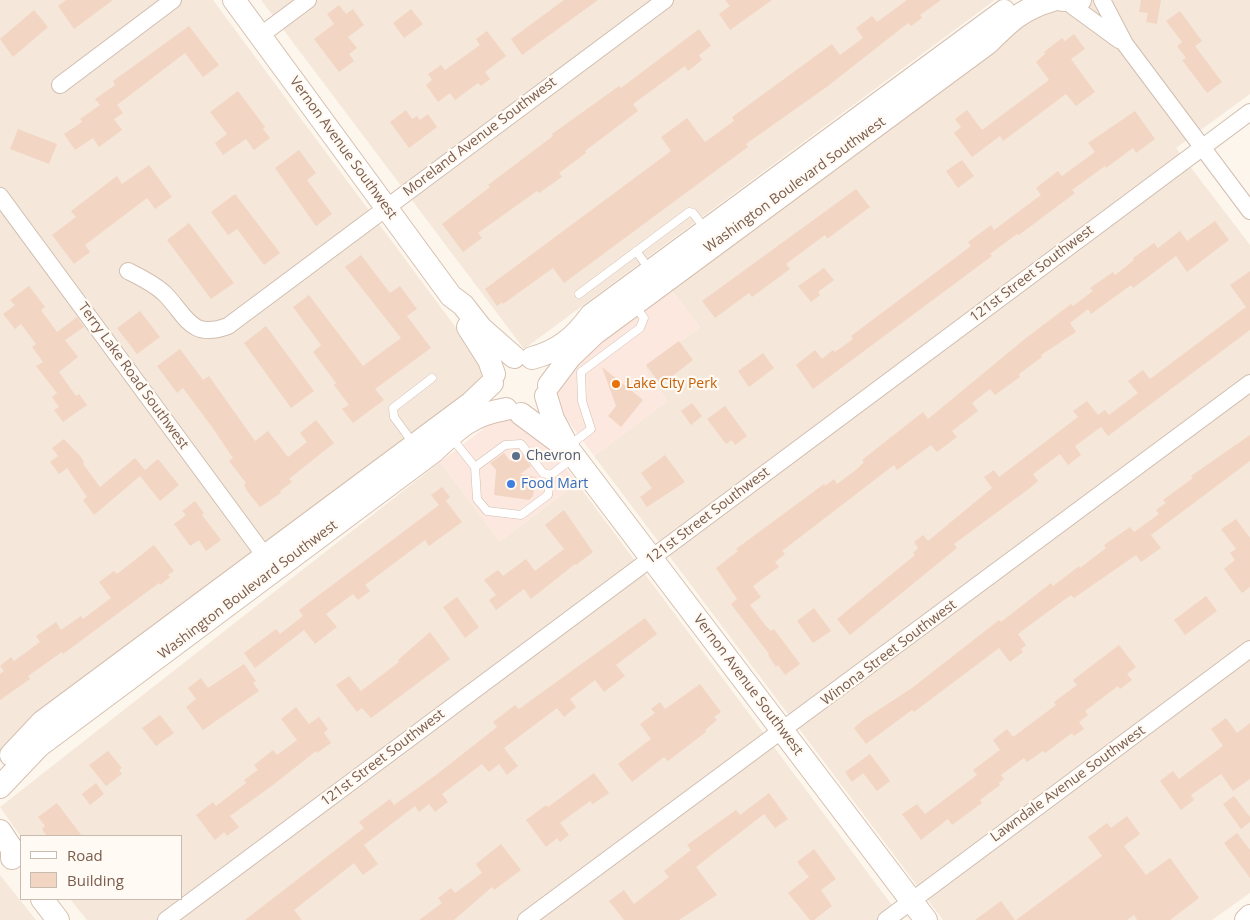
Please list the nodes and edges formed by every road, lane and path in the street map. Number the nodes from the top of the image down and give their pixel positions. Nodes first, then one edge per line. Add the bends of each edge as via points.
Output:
1 (173, 0) edge
2 (234, 0) edge
3 (308, 0) edge
4 (664, 0) edge
5 (1016, 0) edge
6 (1066, 0) edge
7 (1102, 0) edge
8 (261, 35) junction
9 (1125, 44) junction
10 (60, 85) dead end
11 (1250, 112) edge
12 (1202, 147) junction
13 (0, 196) edge
14 (386, 207) junction
15 (1250, 211) edge
16 (706, 230) junction
17 (636, 252) junction
18 (128, 271) dead end
19 (650, 271) junction
20 (579, 294) dead end
21 (451, 296) junction
22 (598, 345) junction
23 (523, 358) junction
24 (432, 378) dead end
25 (493, 378) junction
26 (1250, 383) edge
27 (548, 390) junction
28 (513, 412) junction
29 (450, 436) junction
30 (414, 445) junction
31 (571, 452) junction
32 (475, 467) junction
33 (552, 475) junction
34 (265, 556) junction
35 (651, 558) junction
36 (1250, 649) edge
37 (784, 731) junction
38 (0, 763) edge
39 (0, 787) edge
40 (0, 831) edge
41 (11, 860) edge
42 (43, 900) edge
43 (911, 900) junction
44 (1250, 916) edge
45 (58, 920) edge
46 (166, 920) edge
47 (526, 920) edge
48 (886, 920) edge
49 (926, 920) edge
50 (1246, 920) edge

1 - 10 street
2 - 8 main road, Vernon Avenue Southwest
3 - 8 street
4 - 14 street, Moreland Avenue Southwest
5 - 16 main road, Washington Boulevard Southwest
6 - 9 street
6 - 22 main road, Washington Boulevard Southwest via 1028,7 1021,12 988,43 634,304
7 - 9 street
8 - 14 main road, Vernon Avenue Southwest
9 - 12 street
11 - 12 street, 121st Street Southwest
12 - 15 street
12 - 35 street, 121st Street Southwest
13 - 34 street, Terry Lake Road Southwest
14 - 18 street, Moreland Avenue Southwest via 228,326 213,332 198,330 187,322 164,293
14 - 21 main road, Vernon Avenue Southwest
16 - 17 lane via 689,212
16 - 19 main road, Washington Boulevard Southwest
17 - 19 lane
17 - 20 lane
19 - 23 main road, Washington Boulevard Southwest via 591,315 568,342 547,354
21 - 23 main road, Vernon Avenue Southwest via 481,328
21 - 25 main road, Vernon Avenue Southwest via 456,312 480,344
22 - 27 main road, Washington Boulevard Southwest via 570,357
22 - 31 lane via 581,372 582,401 591,429
23 - 25 main road via 499,366
23 - 27 main road via 546,371
24 - 30 lane via 393,408 394,417
25 - 28 main road via 496,400
25 - 30 main road, Washington Boulevard Southwest via 471,402
26 - 37 street, Winona Street Southwest
27 - 28 main road via 539,407
27 - 31 main road, Vernon Avenue Southwest via 553,419
28 - 29 main road, Washington Boulevard Southwest via 478,416
28 - 31 main road, Vernon Avenue Southwest
29 - 32 lane
29 - 39 main road, Washington Boulevard Southwest via 433,452 39,746
30 - 34 main road, Washington Boulevard Southwest
31 - 33 lane
31 - 35 main road, Vernon Avenue Southwest
32 - 33 lane via 505,445 521,444 543,473
32 - 33 lane via 476,499 487,511 513,514 521,514 548,495
34 - 38 main road, Washington Boulevard Southwest via 42,722
35 - 37 main road, Vernon Avenue Southwest
35 - 46 street, 121st Street Southwest
36 - 43 street, Lawndale Avenue Southwest
37 - 43 main road, Vernon Avenue Southwest
37 - 47 street, Winona Street Southwest
40 - 41 main road via 12,849
42 - 45 main road
43 - 48 street, Lawndale Avenue Southwest
43 - 49 main road, Vernon Avenue Southwest
44 - 50 main road

